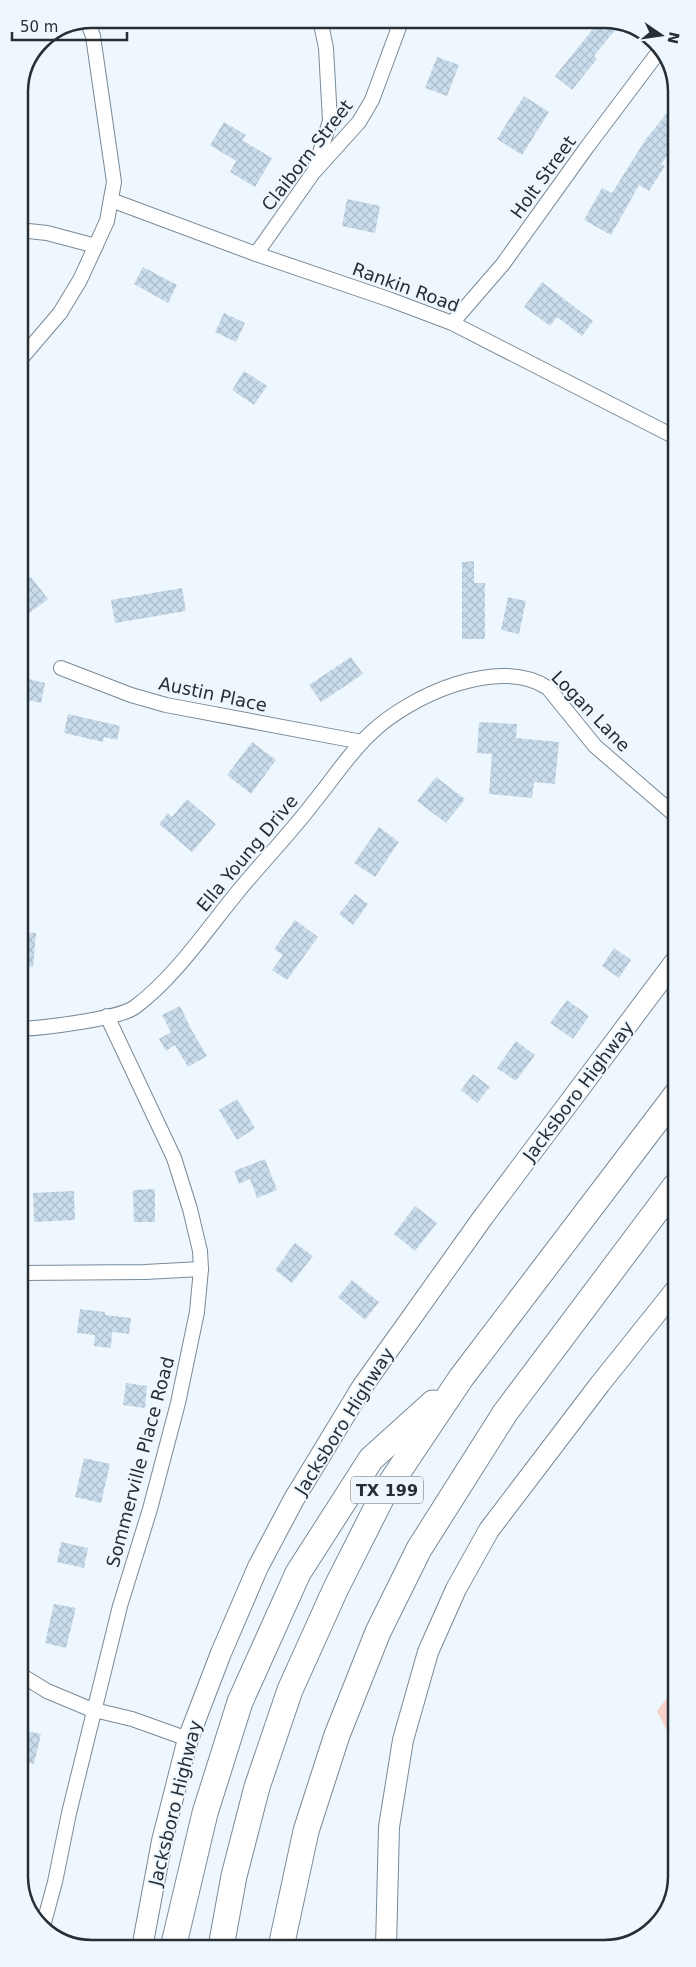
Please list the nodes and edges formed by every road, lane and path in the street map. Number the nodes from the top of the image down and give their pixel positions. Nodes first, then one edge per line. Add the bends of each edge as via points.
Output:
1 (90, 28) edge
2 (322, 28) edge
3 (399, 28) edge
4 (652, 60) edge
5 (313, 173) junction
6 (111, 200) junction
7 (28, 231) edge
8 (96, 246) junction
9 (256, 254) junction
10 (452, 323) junction
11 (28, 350) edge
12 (668, 433) edge
13 (61, 668) dead end
14 (493, 676) joint
15 (362, 742) junction
16 (668, 809) edge
17 (668, 971) edge
18 (108, 1016) junction
19 (28, 1028) edge
20 (668, 1106) edge
21 (668, 1195) edge
22 (201, 1269) junction
23 (28, 1273) edge
24 (668, 1304) edge
25 (461, 1378) junction
26 (28, 1679) edge
27 (96, 1710) junction
28 (188, 1739) junction
29 (44, 1919) edge
30 (144, 1939) edge
31 (175, 1939) edge
32 (223, 1939) edge
33 (283, 1939) edge
34 (386, 1940) edge

1 - 6 street via 114,182
2 - 5 street via 330,121
3 - 5 street, Claiborn Street via 372,100 359,122
4 - 10 street, Holt Street via 503,264
5 - 9 street, Claiborn Street
6 - 8 street via 107,221
6 - 9 street, Rankin Road
7 - 8 street
8 - 11 street via 60,313
9 - 10 street, Rankin Road
10 - 12 street, Rankin Road
13 - 15 street, Austin Place via 121,692 166,705
14 - 15 street, Ella Young Drive via 447,686 413,703
14 - 16 street, Logan Lane via 520,677 538,681 548,688 596,746
15 - 18 street, Ella Young Drive via 165,980 133,1008
17 - 28 main road, Jacksboro Highway via 484,1216 362,1387 294,1499 258,1567
18 - 19 street, Ella Young Drive
18 - 22 street, Sommerville Place Road via 174,1158 192,1218
20 - 25 highway, TX 199
21 - 33 highway via 505,1413 419,1549 378,1632 337,1735 306,1831
22 - 23 street
22 - 27 street, Sommerville Place Road via 197,1312 178,1403 120,1606
24 - 34 main road via 600,1384 489,1530 456,1589 428,1652 403,1740 389,1827
25 - 31 highway via 371,1459 298,1573 240,1702 204,1813
25 - 32 highway, TX 199 via 384,1493 290,1690 257,1787 234,1876
26 - 27 street via 47,1691
27 - 28 street
27 - 29 street, Sommerville Place Road
28 - 30 main road, Jacksboro Highway via 162,1841

